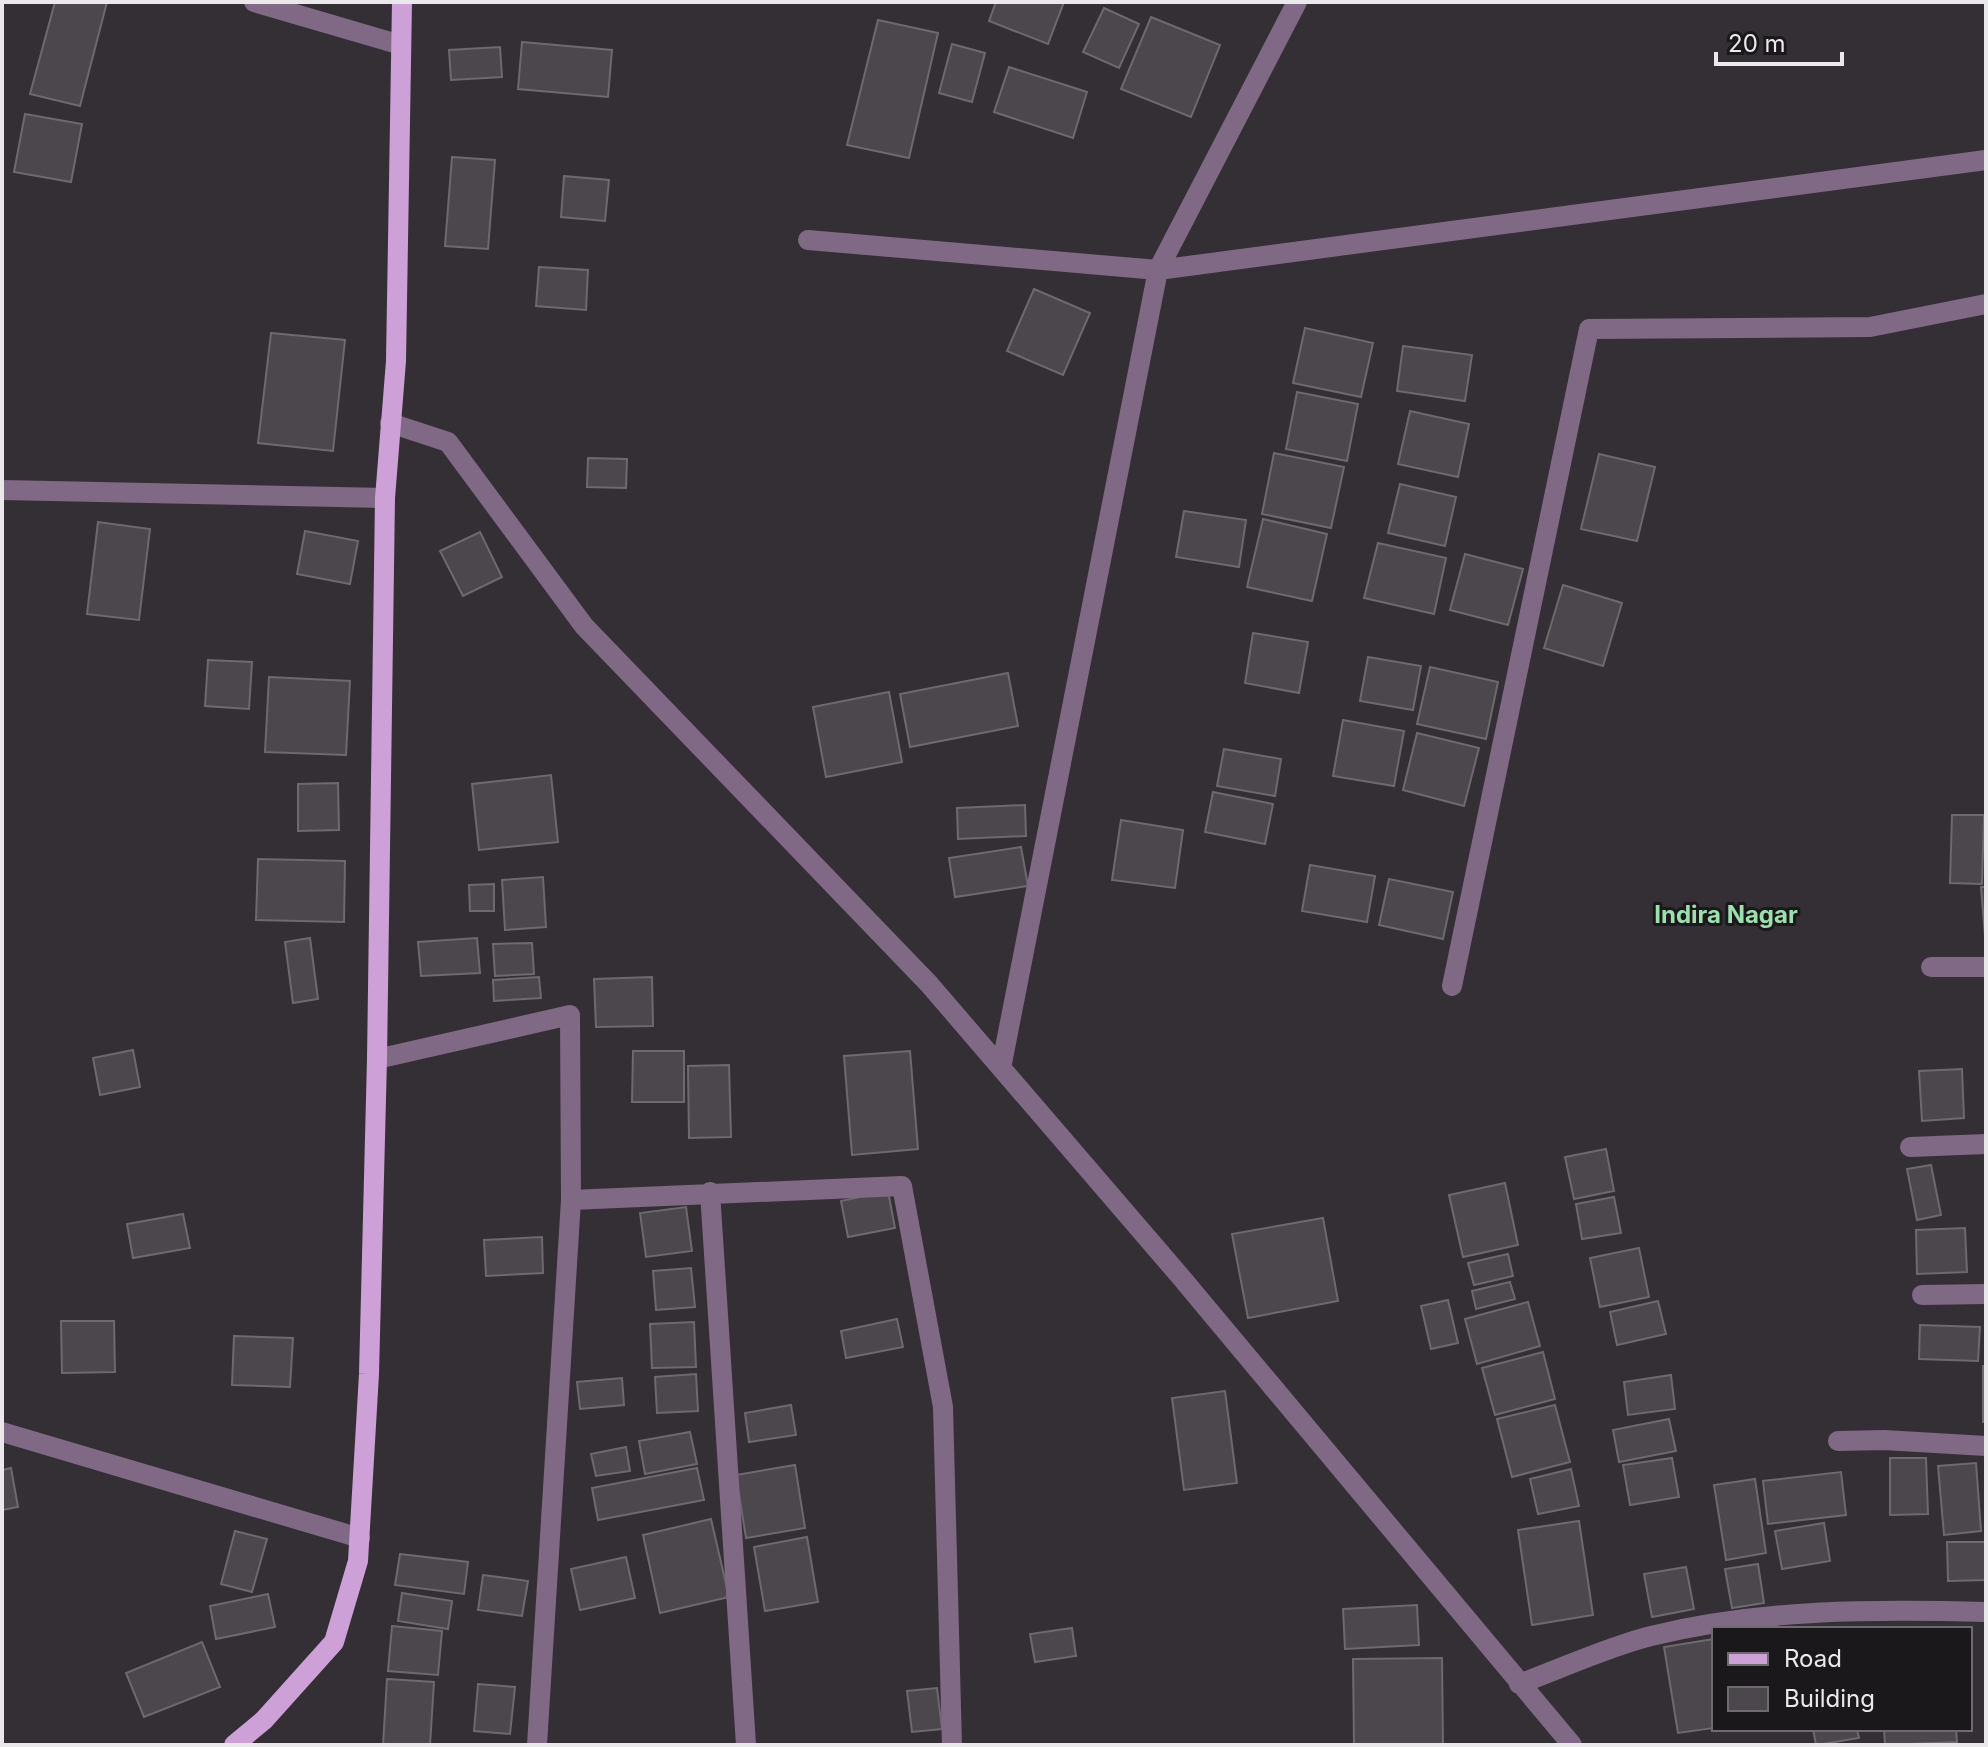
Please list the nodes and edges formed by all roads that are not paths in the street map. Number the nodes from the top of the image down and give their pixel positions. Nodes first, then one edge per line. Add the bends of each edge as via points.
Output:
1 (254, 2) edge
2 (402, 2) edge
3 (1297, 2) edge
4 (401, 45) junction
5 (1986, 160) edge
6 (808, 240) dead end
7 (1158, 270) junction
8 (1986, 304) edge
9 (390, 423) junction
10 (2, 490) edge
11 (385, 498) junction
12 (1931, 967) dead end
13 (1986, 967) edge
14 (1452, 986) dead end
15 (377, 1059) junction
16 (1001, 1068) junction
17 (1986, 1144) edge
18 (1910, 1147) dead end
19 (710, 1192) junction
20 (571, 1200) junction
21 (1986, 1294) edge
22 (1922, 1295) dead end
23 (2, 1432) edge
24 (1838, 1441) dead end
25 (1986, 1446) edge
26 (360, 1538) junction
27 (1986, 1612) edge
28 (1519, 1684) junction
29 (234, 1745) edge
30 (537, 1745) edge
31 (746, 1745) edge
32 (952, 1745) edge
33 (1572, 1745) edge

1 - 4 street
2 - 4 main road
3 - 7 street
4 - 9 main road via 396,361
5 - 7 street
6 - 7 street
7 - 16 street
8 - 14 street via 1870,327 1589,329
9 - 11 main road
9 - 16 street via 448,442 584,626 929,984
10 - 11 street
11 - 15 main road
12 - 13 street
15 - 20 street via 570,1015
15 - 26 main road
16 - 28 street
17 - 18 street
19 - 20 street
19 - 31 street
19 - 32 street via 902,1186 943,1407
20 - 30 street
21 - 22 street
23 - 26 street
24 - 25 street
26 - 29 main road via 334,1642 264,1720
27 - 28 street via 1848,1610 1739,1621 1650,1636
28 - 33 street

